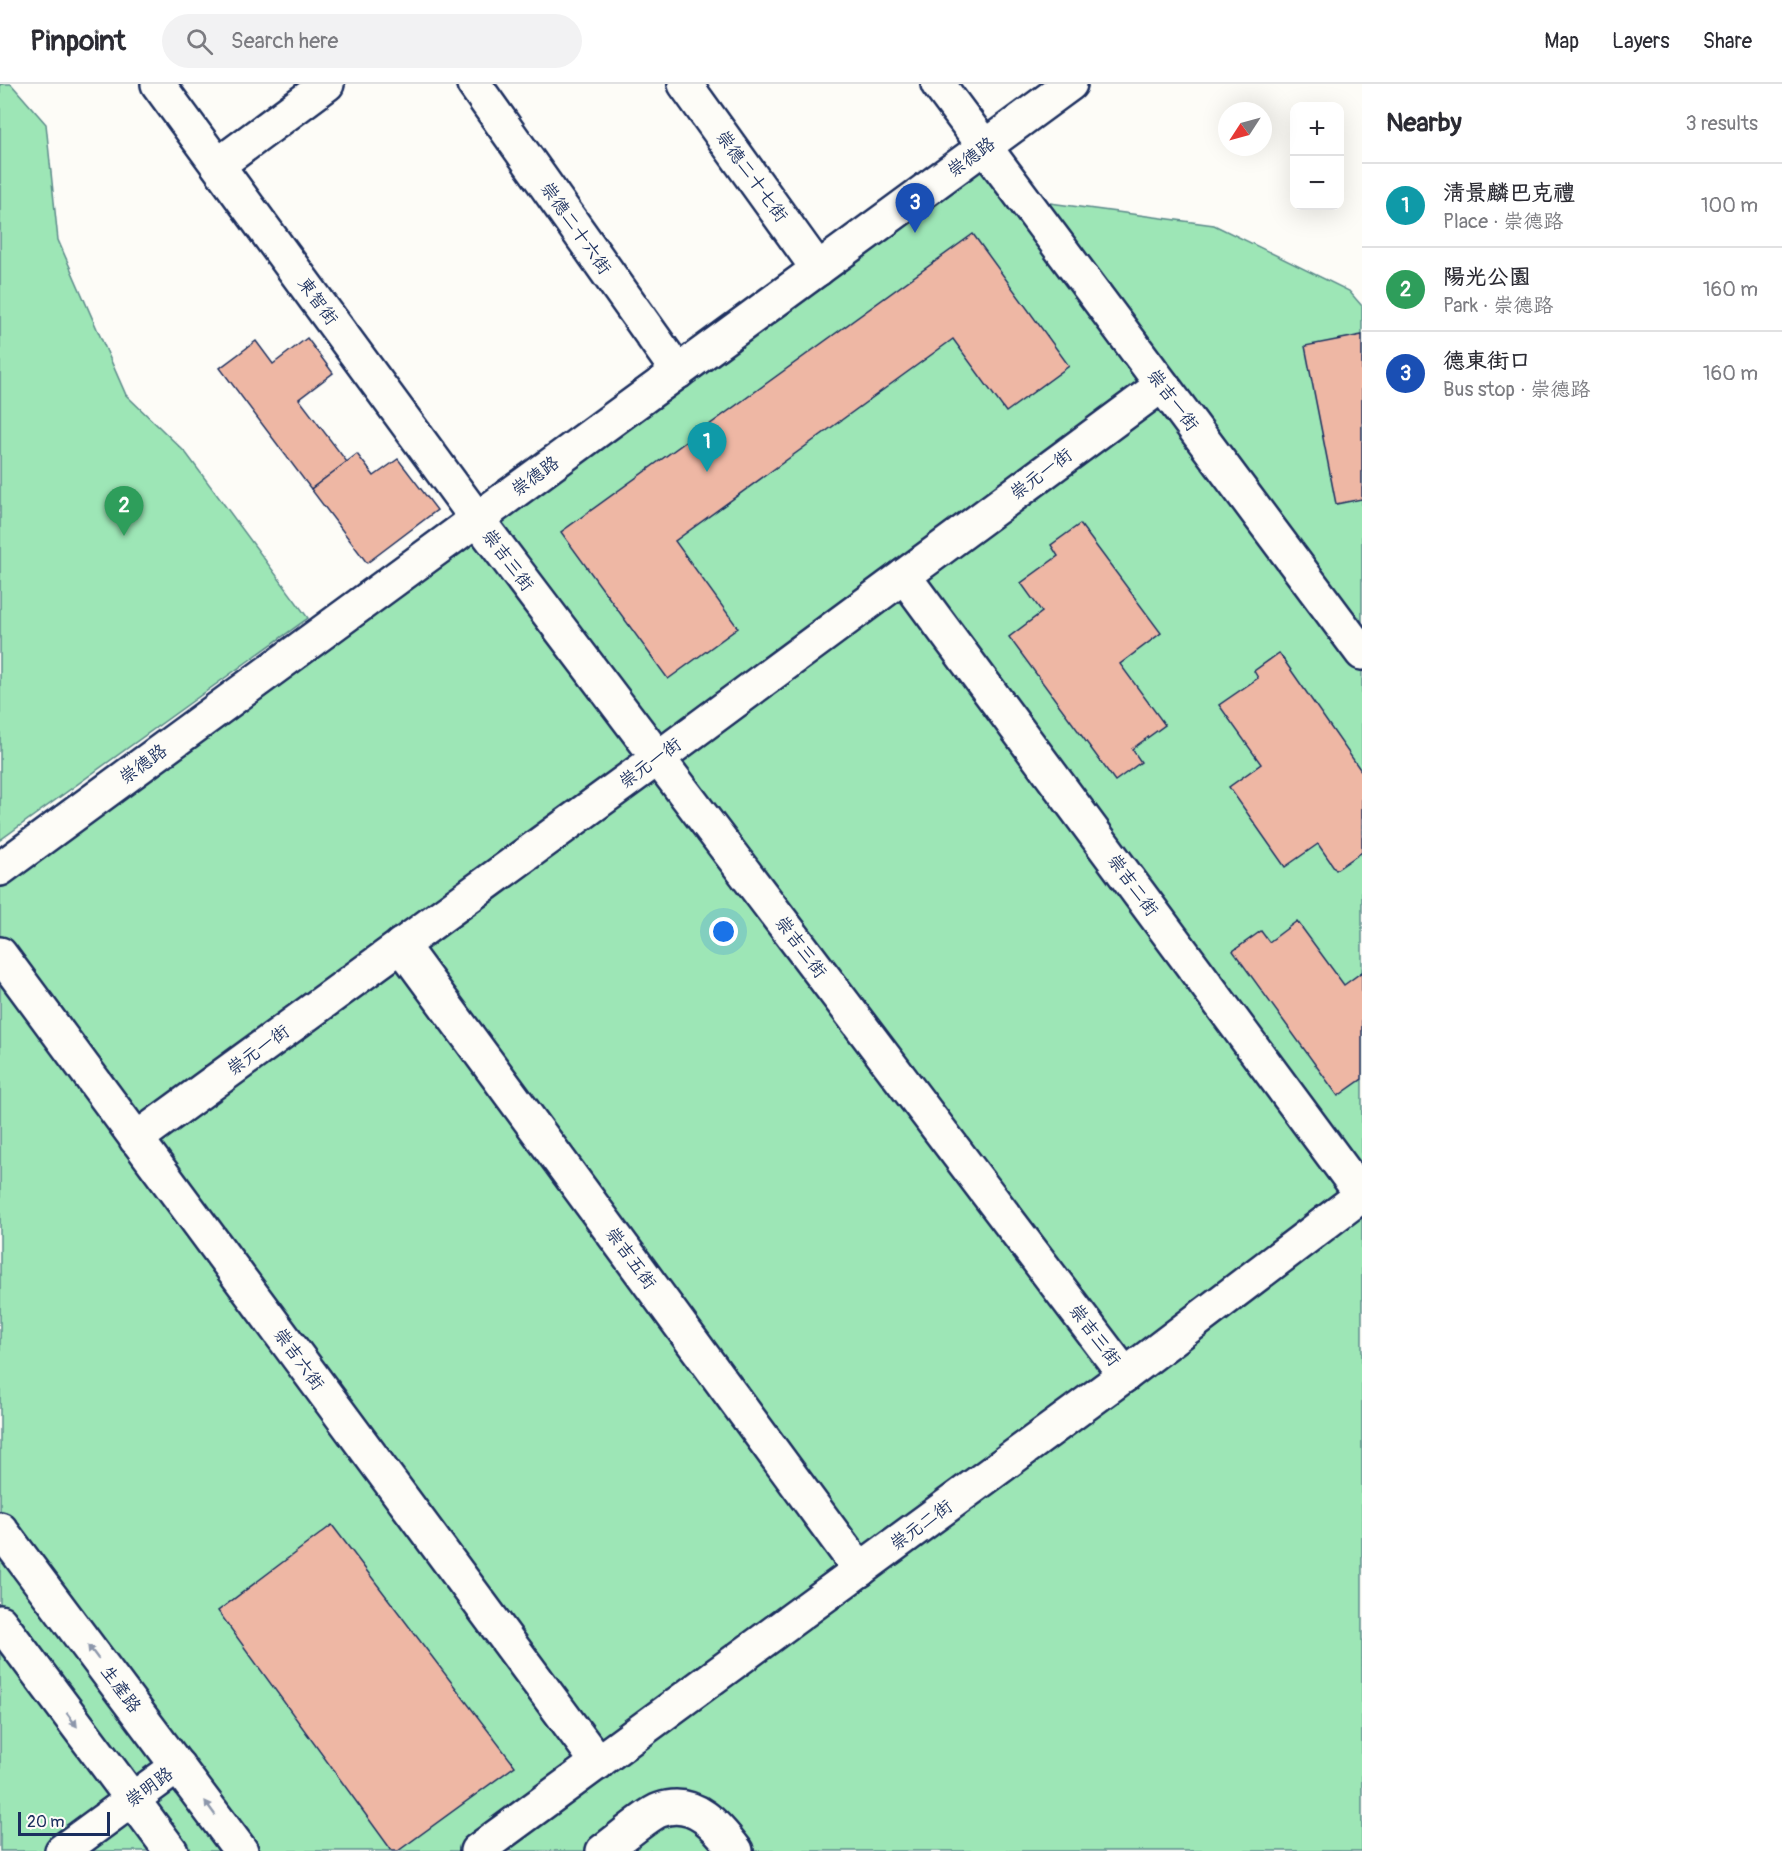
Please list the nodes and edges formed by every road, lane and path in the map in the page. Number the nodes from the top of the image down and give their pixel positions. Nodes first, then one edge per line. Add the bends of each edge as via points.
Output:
1 (158, 84) edge
2 (327, 84) edge
3 (474, 84) edge
4 (685, 84) edge
5 (938, 84) edge
6 (1070, 84) edge
7 (986, 146) junction
8 (218, 165) junction
9 (818, 269) junction
10 (678, 372) junction
11 (1162, 385) junction
12 (477, 519) junction
13 (904, 576) junction
14 (1362, 653) edge
15 (658, 758) junction
16 (0, 869) edge
17 (401, 945) junction
18 (0, 954) edge
19 (136, 1139) junction
20 (1362, 1195) edge
21 (1125, 1376) junction
22 (0, 1528) edge
23 (861, 1570) junction
24 (0, 1622) edge
25 (598, 1763) junction
26 (178, 1766) junction
27 (132, 1799) junction
28 (62, 1851) edge
29 (171, 1851) edge
30 (241, 1851) edge
31 (477, 1851) edge
32 (603, 1851) edge
33 (736, 1851) edge

1 - 8 street, 東智街
2 - 8 street
3 - 10 street, 崇德二十六街
4 - 9 street, 崇德二十七街
5 - 7 street, 崇吉一街
6 - 7 street, 崇德路
7 - 9 street, 崇德路
7 - 11 street, 崇吉一街
8 - 12 street, 東智街
9 - 10 street, 崇德路
10 - 12 street, 崇德路
11 - 13 street, 崇元一街
11 - 14 street, 崇吉一街
12 - 15 street, 崇吉三街
12 - 16 street, 崇德路
13 - 15 street, 崇元一街
13 - 20 street, 崇吉二街
15 - 17 street, 崇元一街
15 - 21 street, 崇吉三街
17 - 19 street, 崇元一街
17 - 23 street, 崇吉五街
18 - 19 street, 崇吉六街
19 - 25 street, 崇吉六街
20 - 21 street, 崇元二街
21 - 23 street, 崇元二街
26 -> 22 street, 生產路
23 - 25 street, 崇元二街
24 -> 27 street
25 - 31 street, 崇元二街
26 - 27 street, 崇明路
30 -> 26 street, 生產路
27 - 28 street, 崇明路
27 - 29 street
32 - 33 street via 658,1810 672,1808 699,1813 712,1821

